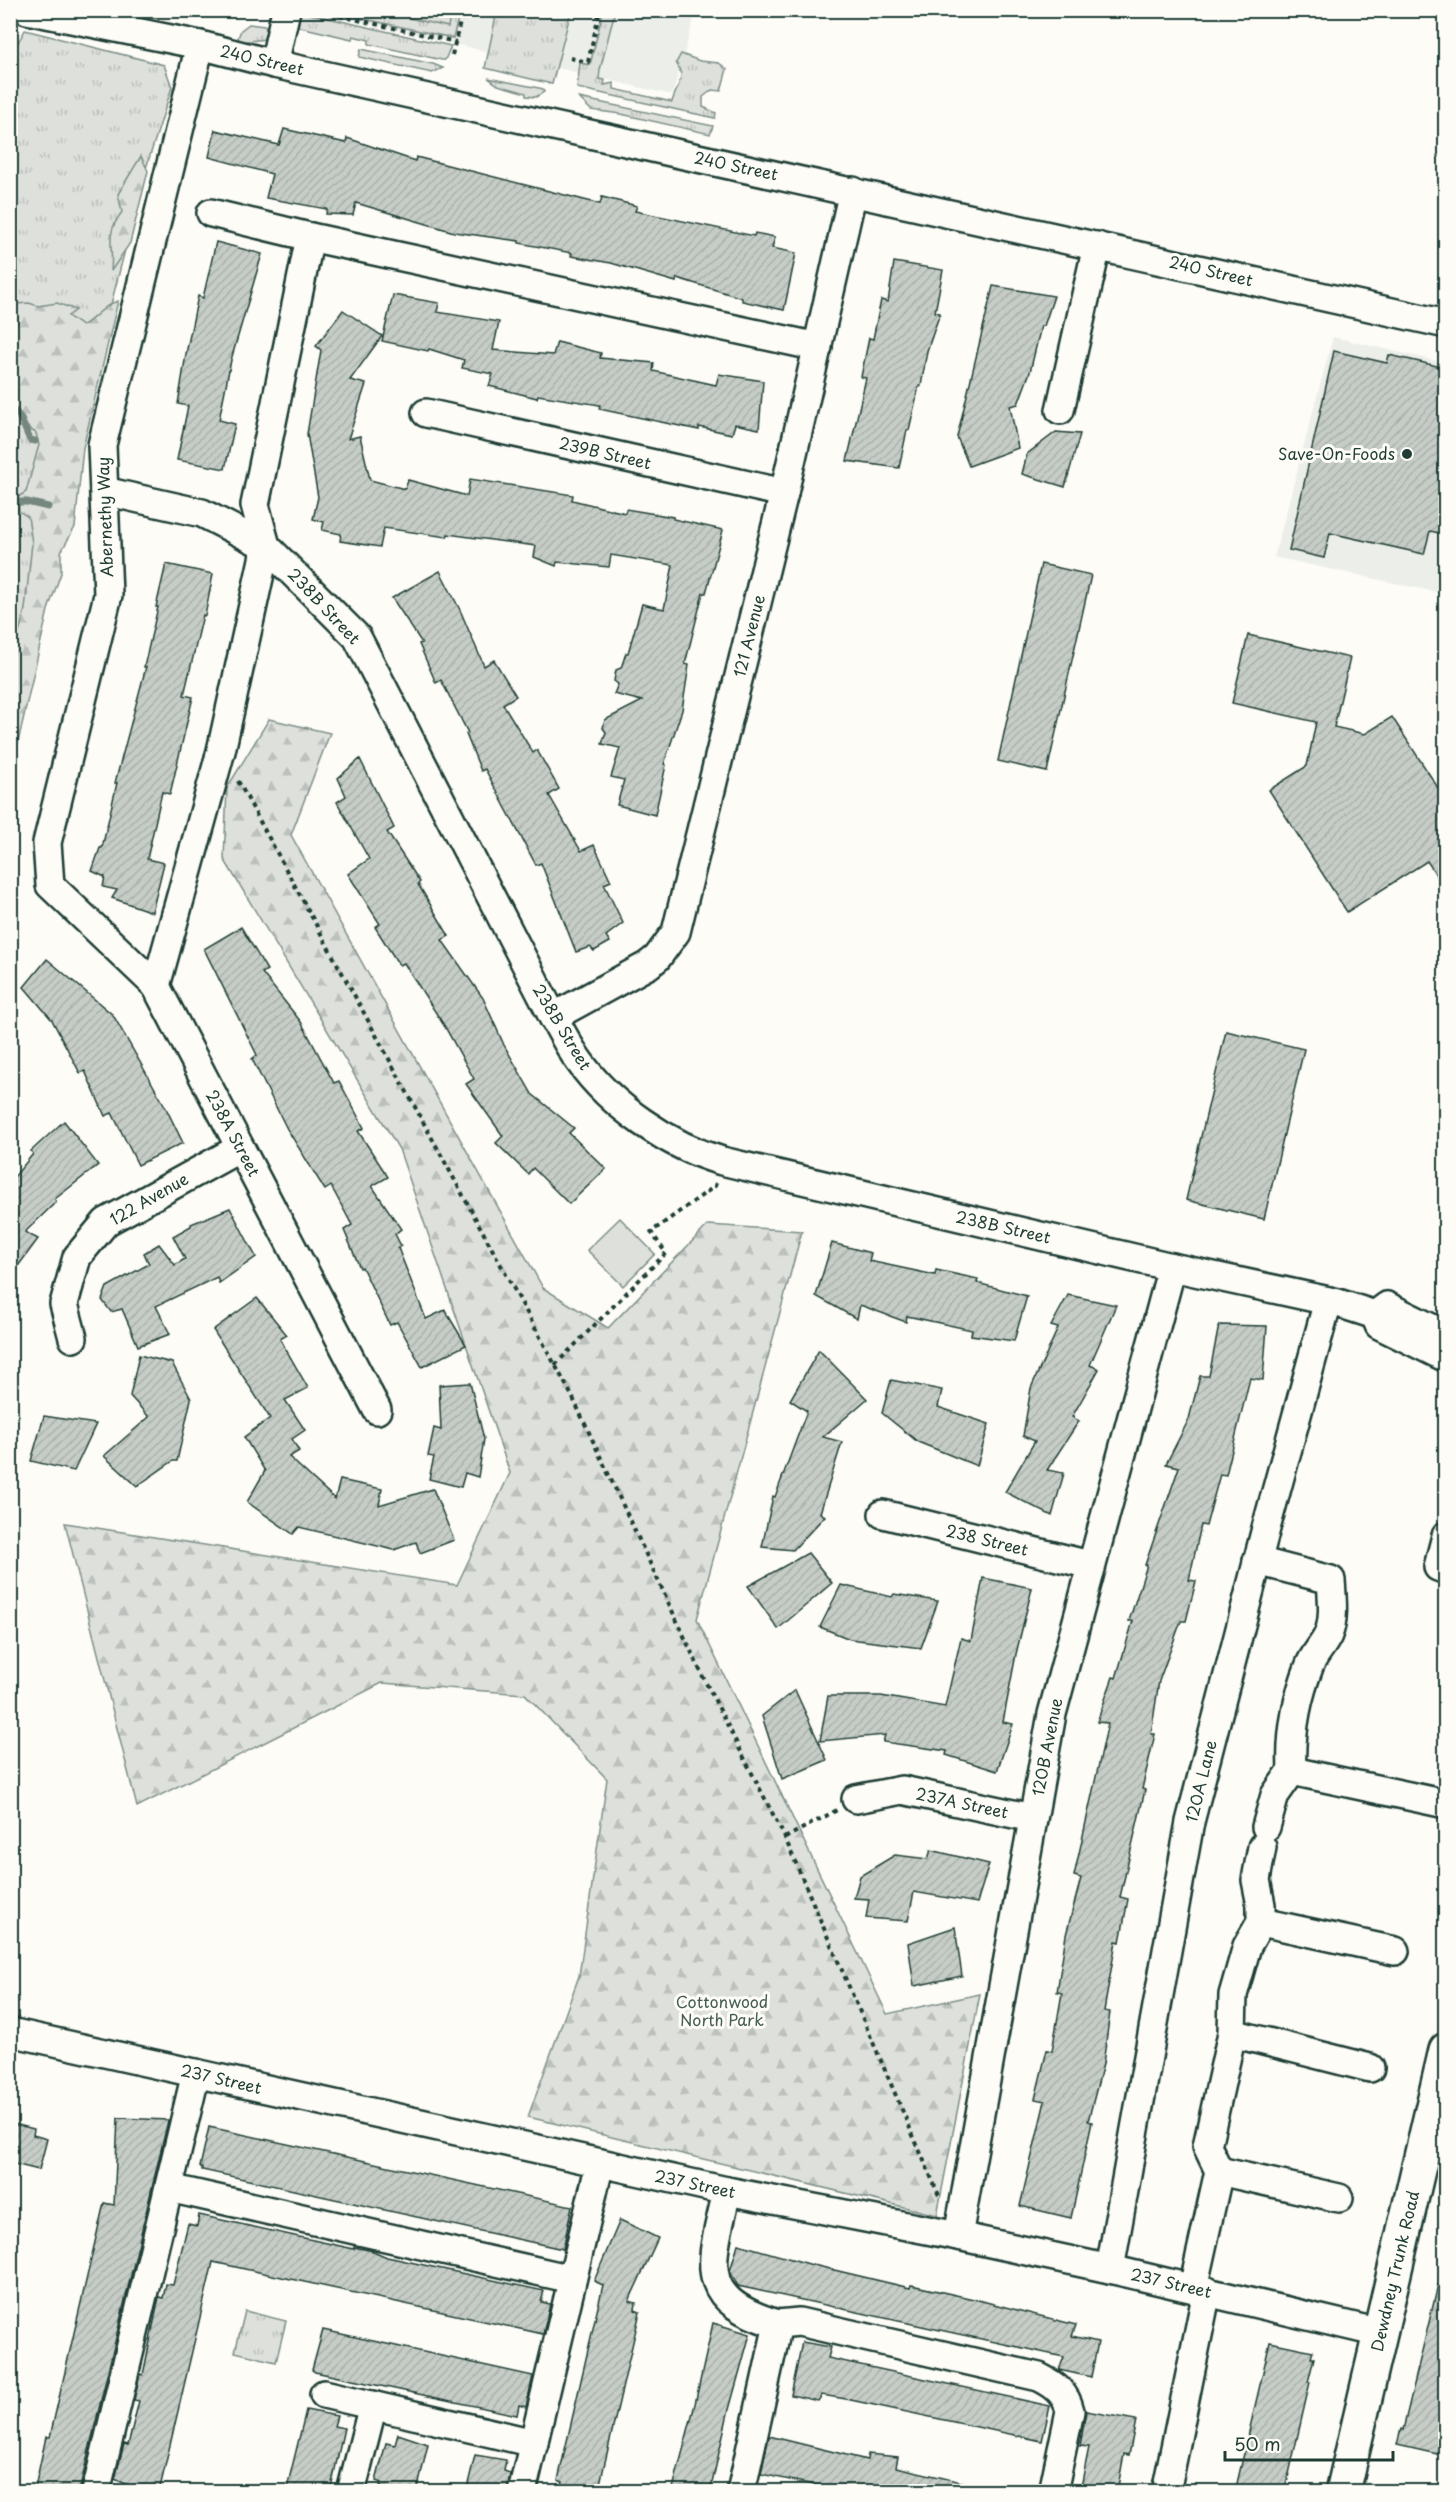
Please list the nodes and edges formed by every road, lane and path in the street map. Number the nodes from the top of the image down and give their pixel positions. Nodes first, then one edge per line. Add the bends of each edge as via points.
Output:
1 (27, 10) edge
2 (286, 10) edge
3 (313, 10) edge
4 (463, 10) edge
5 (600, 10) edge
6 (456, 42) junction
7 (200, 45) junction
8 (452, 55) dead end
9 (570, 58) dead end
10 (274, 64) junction
11 (854, 191) junction
12 (211, 213) dead end
13 (310, 237) junction
14 (1097, 246) junction
15 (1446, 324) edge
16 (818, 347) junction
17 (1060, 410) dead end
18 (426, 413) dead end
19 (104, 490) junction
20 (784, 493) junction
21 (266, 546) junction
22 (221, 751) junction
23 (50, 885) joint
24 (156, 986) junction
25 (553, 1017) junction
26 (240, 1148) junction
27 (722, 1161) junction
28 (1172, 1267) junction
29 (1328, 1301) junction
30 (1375, 1315) junction
31 (1446, 1335) edge
32 (73, 1338) dead end
33 (1446, 1358) edge
34 (555, 1365) junction
35 (377, 1410) dead end
36 (883, 1514) dead end
37 (1446, 1536) edge
38 (1257, 1561) junction
39 (1090, 1565) junction
40 (1442, 1568) edge
41 (1292, 1770) junction
42 (856, 1799) joint
43 (1446, 1804) edge
44 (1032, 1818) junction
45 (785, 1838) junction
46 (1261, 1922) junction
47 (1395, 1951) dead end
48 (10, 2032) edge
49 (1232, 2033) junction
50 (1446, 2050) edge
51 (1370, 2068) dead end
52 (196, 2073) junction
53 (600, 2163) junction
54 (1219, 2172) junction
55 (169, 2188) junction
56 (727, 2191) junction
57 (941, 2198) dead end
58 (1339, 2198) dead end
59 (958, 2236) junction
60 (1110, 2269) junction
61 (572, 2279) junction
62 (1200, 2290) junction
63 (778, 2324) junction
64 (1380, 2333) junction
65 (324, 2394) dead end
66 (373, 2405) junction
67 (534, 2442) junction
68 (745, 2491) edge
69 (96, 2492) edge
70 (351, 2492) edge
71 (522, 2492) edge
72 (1053, 2492) edge
73 (1166, 2492) edge
74 (1343, 2492) edge

1 - 7 street, 240 Street
2 - 10 street
3 - 6 path
4 - 6 path
5 - 9 path via 588,62
6 - 8 path
7 - 10 street, 240 Street
7 - 19 street, Abernethy Way via 102,445
10 - 11 street, 240 Street
11 - 14 street, 240 Street
11 - 16 street, 121 Avenue
12 - 13 street
13 - 16 street
13 - 21 street via 255,505
14 - 15 street, 240 Street
14 - 17 street
16 - 20 street, 121 Avenue
18 - 20 street, 239B Street
19 - 21 street, 238B Street via 202,513
19 - 23 street, Abernethy Way via 108,595 47,843
20 - 25 street, 121 Avenue via 676,932 648,965
21 - 22 street
21 - 25 street, 238B Street via 357,637
22 - 24 street
22 - 34 path
23 - 24 street, 238A Street
24 - 26 street, 238A Street
25 - 27 street, 238B Street via 580,1062 606,1092 671,1141
26 - 32 street, 122 Avenue via 106,1222 77,1257 64,1304
26 - 35 street, 238A Street
27 - 28 street, 238B Street
27 - 34 path via 715,1186 651,1232 666,1253
28 - 29 street, 238B Street
28 - 39 street, 120B Avenue
29 - 30 street, 238B Street
29 - 38 street, 120A Lane
30 - 31 street, 238B Street via 1387,1306
30 - 33 street, 238B Street via 1378,1325
34 - 45 path via 705,1681
36 - 39 street, 238 Street
37 - 40 street
38 - 41 street via 1331,1580 1328,1635 1310,1664 1297,1702
38 - 60 street, 120A Lane via 1190,1822
39 - 44 street, 120B Avenue via 1052,1714
41 - 43 street
41 - 46 street via 1275,1795 1264,1837 1256,1880
42 - 44 street, 237A Street via 902,1790
42 - 45 path
44 - 59 street, 120B Avenue
45 - 57 path
46 - 47 street
46 - 49 street via 1247,1946 1233,1995
48 - 52 street, 237 Street
49 - 51 street
49 - 54 street via 1207,2146
50 - 64 main road, Dewdney Trunk Road
52 - 53 street, 237 Street
52 - 55 street
53 - 56 street, 237 Street
53 - 61 street
54 - 58 street
54 - 62 street
55 - 61 street
55 - 69 street
56 - 59 street, 237 Street
56 - 63 street via 712,2258 718,2286 752,2317
59 - 60 street, 237 Street
60 - 62 street, 237 Street
61 - 67 street
62 - 64 street, 237 Street
62 - 73 street
63 - 68 street
63 - 72 street via 799,2322 1039,2377 1051,2383 1067,2399 1070,2411
64 - 74 main road, Dewdney Trunk Road
65 - 66 street
66 - 67 street
66 - 70 street
67 - 71 street

